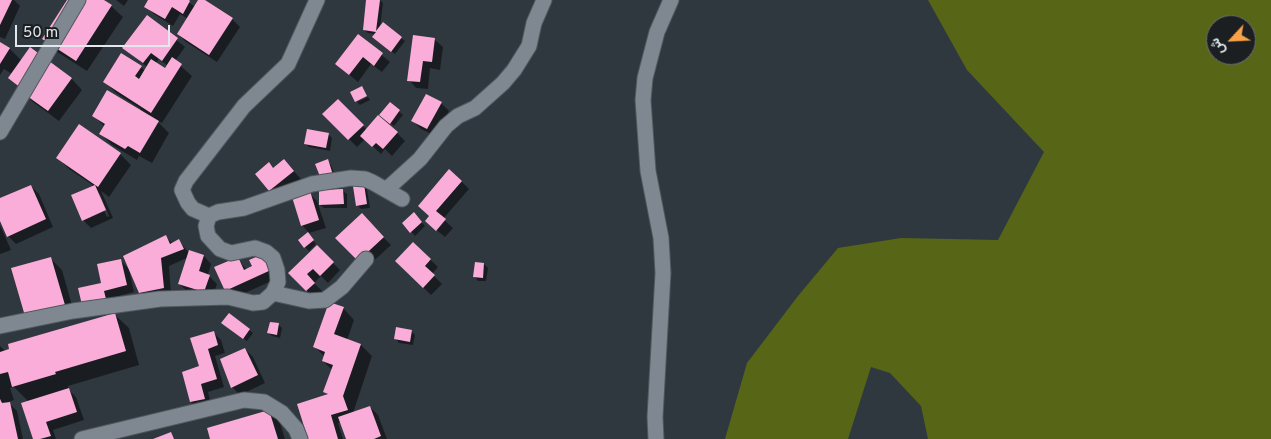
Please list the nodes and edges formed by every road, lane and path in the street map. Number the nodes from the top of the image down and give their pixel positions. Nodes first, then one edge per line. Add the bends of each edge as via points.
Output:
1 (78, 0) edge
2 (317, 0) edge
3 (544, 0) edge
4 (671, 0) edge
5 (0, 132) edge
6 (387, 189) junction
7 (402, 199) dead end
8 (209, 216) junction
9 (366, 259) dead end
10 (273, 293) junction
11 (0, 326) edge
12 (82, 439) edge
13 (300, 439) edge
14 (656, 439) edge

1 - 5 street
2 - 8 street via 288,64 244,106 186,181 182,190 188,203
3 - 6 street via 529,46 504,83 475,108 446,126 420,159
4 - 14 street via 657,32 643,100 648,171 661,238 663,273
6 - 7 street
6 - 8 street via 365,179 333,180
8 - 10 street via 208,236 220,249 231,253 255,248 274,258 278,282
9 - 10 street via 342,287 325,300 309,301
10 - 11 street via 264,302 253,303 228,297 160,299 73,311
12 - 13 street via 244,400 264,402 282,413

